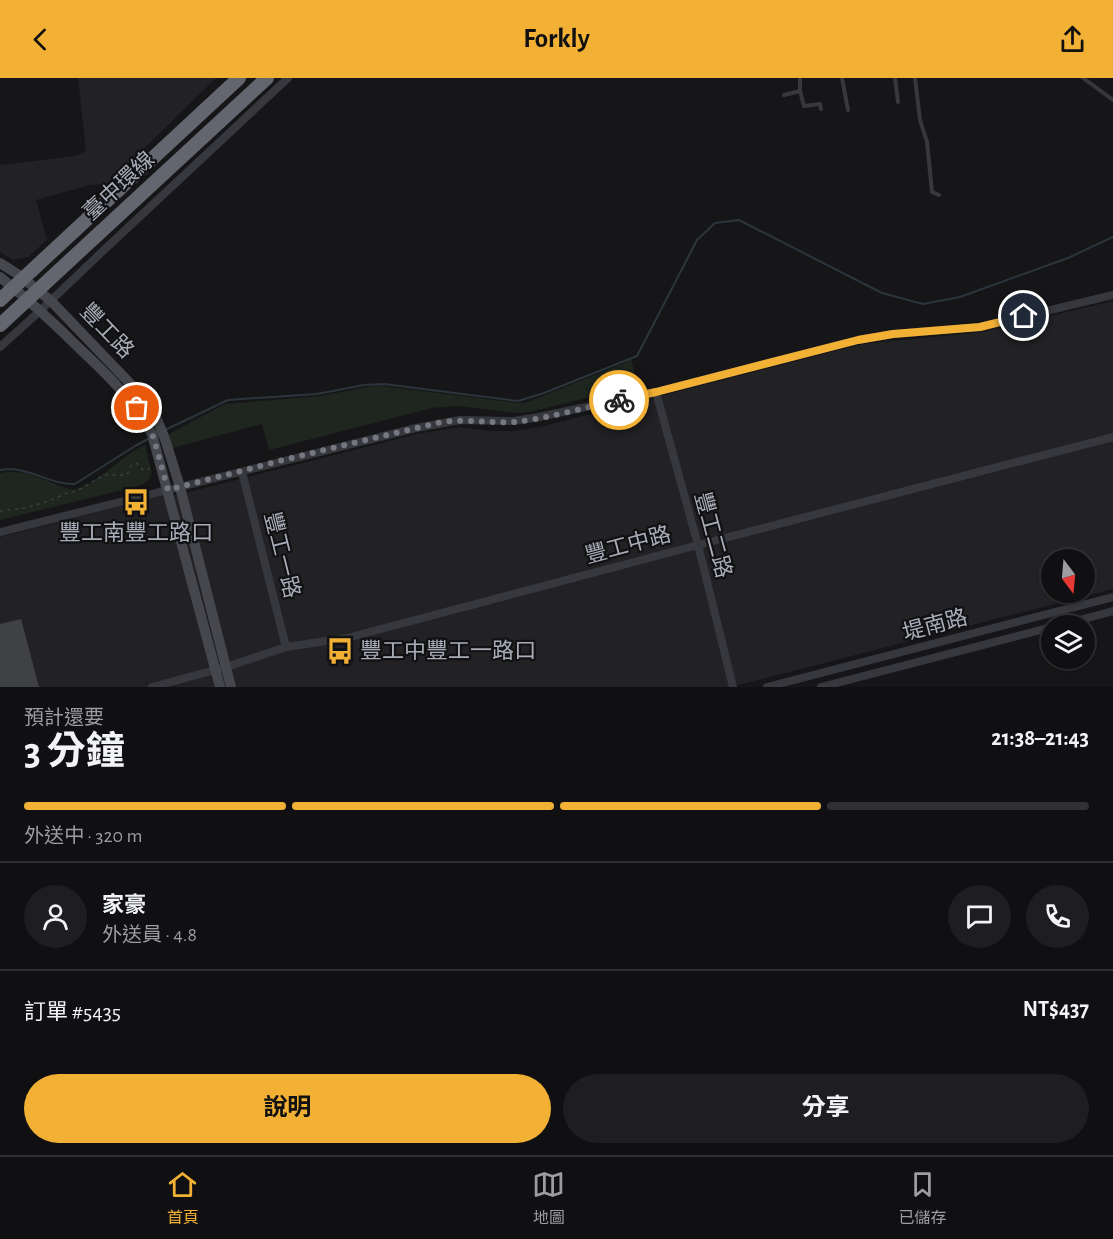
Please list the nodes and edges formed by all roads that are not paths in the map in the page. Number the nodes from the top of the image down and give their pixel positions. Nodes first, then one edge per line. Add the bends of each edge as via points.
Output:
1 (232, 78) edge
2 (239, 78) edge
3 (267, 78) edge
4 (288, 78) edge
5 (800, 78) edge
6 (842, 78) edge
7 (895, 78) edge
8 (915, 78) edge
9 (1083, 78) edge
10 (800, 92) junction
11 (784, 95) dead end
12 (1113, 100) edge
13 (898, 102) dead end
14 (821, 109) dead end
15 (848, 110) dead end
16 (939, 195) dead end
17 (0, 263) edge
18 (20, 275) junction
19 (0, 278) edge
20 (9, 285) junction
21 (0, 293) edge
22 (1113, 295) edge
23 (0, 300) edge
24 (51, 301) junction
25 (41, 310) junction
26 (0, 325) edge
27 (0, 347) edge
28 (656, 392) junction
29 (159, 436) junction
30 (1113, 437) edge
31 (242, 472) junction
32 (180, 487) junction
33 (168, 490) junction
34 (0, 532) edge
35 (698, 544) junction
36 (1113, 597) edge
37 (1113, 611) edge
38 (1095, 616) edge
39 (1041, 630) edge
40 (286, 647) junction
41 (221, 668) junction
42 (152, 687) edge
43 (220, 687) edge
44 (231, 687) edge
45 (733, 687) edge
46 (767, 687) edge
47 (821, 687) edge

1 - 18 street
2 - 23 highway, 臺中環線, bridge
3 - 26 highway, 臺中環線, bridge
4 - 24 street
5 - 10 lane
6 - 15 lane
7 - 13 lane
8 - 16 lane via 932,192
9 - 12 lane
10 - 11 lane
10 - 14 lane via 804,106 820,104
17 - 18 street, 豐工路
18 - 20 street
18 - 24 street, 豐工路
19 - 20 street, 豐工路
20 - 21 street
20 - 25 street, 豐工路
22 - 28 street via 980,327 858,340
24 - 25 street
24 - 29 street, 豐工路 via 143,397 156,417
25 - 27 street
25 - 29 street, 豐工路 via 116,383
28 - 31 street via 514,422 442,422
28 - 35 street, 豐工二路
29 - 32 street, 豐工路
29 - 33 street, 豐工路
30 - 35 street, 豐工中路
31 - 32 street
31 - 40 street, 豐工一路
32 - 33 street
32 - 41 street, 豐工路
33 - 34 street
33 - 41 street, 豐工路
35 - 40 street, 豐工中路 via 347,638
35 - 45 street, 豐工二路
36 - 46 street, 堤南路
37 - 38 street
39 - 47 street, 堤南路
40 - 41 street, 豐工中路
41 - 42 street, 豐工中路
41 - 43 street, 豐工路
41 - 44 street, 豐工路

